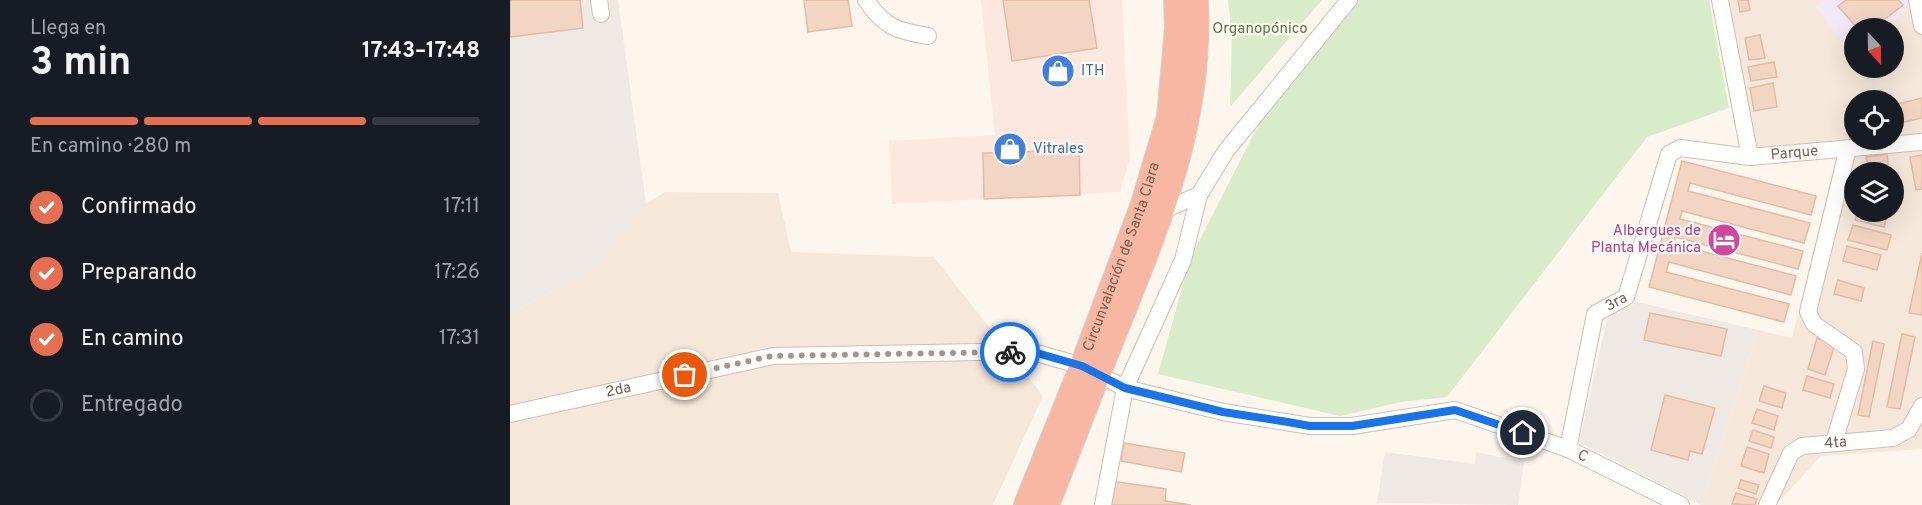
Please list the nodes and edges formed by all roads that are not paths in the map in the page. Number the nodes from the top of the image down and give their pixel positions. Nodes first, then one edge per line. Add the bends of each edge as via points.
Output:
1 (866, 0) edge
2 (1176, 0) edge
3 (1197, 0) edge
4 (1349, 0) edge
5 (1720, 0) edge
6 (1917, 0) edge
7 (1922, 26) edge
8 (928, 36) dead end
9 (1922, 142) edge
10 (1904, 143) edge
11 (1844, 148) edge
12 (1848, 150) edge
13 (1669, 154) joint
14 (1750, 157) junction
15 (1198, 195) junction
16 (1164, 210) junction
17 (1090, 370) junction
18 (1125, 388) junction
19 (1922, 406) edge
20 (510, 414) edge
21 (1834, 442) junction
22 (1568, 449) junction
23 (1026, 505) edge
24 (1047, 505) edge
25 (1103, 505) edge
26 (1681, 505) edge
27 (1767, 505) edge

1 - 8 street via 883,23
2 - 17 highway, Circunvalación de Santa Clara via 1169,117
3 - 16 highway, Circunvalación de Santa Clara via 1187,130
4 - 15 street via 1226,151
5 - 14 street
6 - 7 street
9 - 10 street, Parque
11 - 14 street, Parque
12 - 21 street via 1808,312 1814,324 1854,352 1856,369
13 - 14 street, Parque via 1680,148
13 - 22 street, 3ra via 1626,297 1595,314
15 - 16 street
15 - 18 street via 1182,260
16 - 17 highway, Circunvalación de Santa Clara
17 - 18 street, 2da
17 - 20 street, 2da via 1030,351 772,356
17 - 23 highway, Circunvalación de Santa Clara
17 - 24 highway, Circunvalación de Santa Clara
18 - 22 street, C via 1223,412 1310,426 1352,426 1455,410
18 - 25 street
19 - 21 street, 4ta via 1909,429 1893,438
21 - 27 street, 4ta via 1802,447 1791,453
22 - 26 street, C

